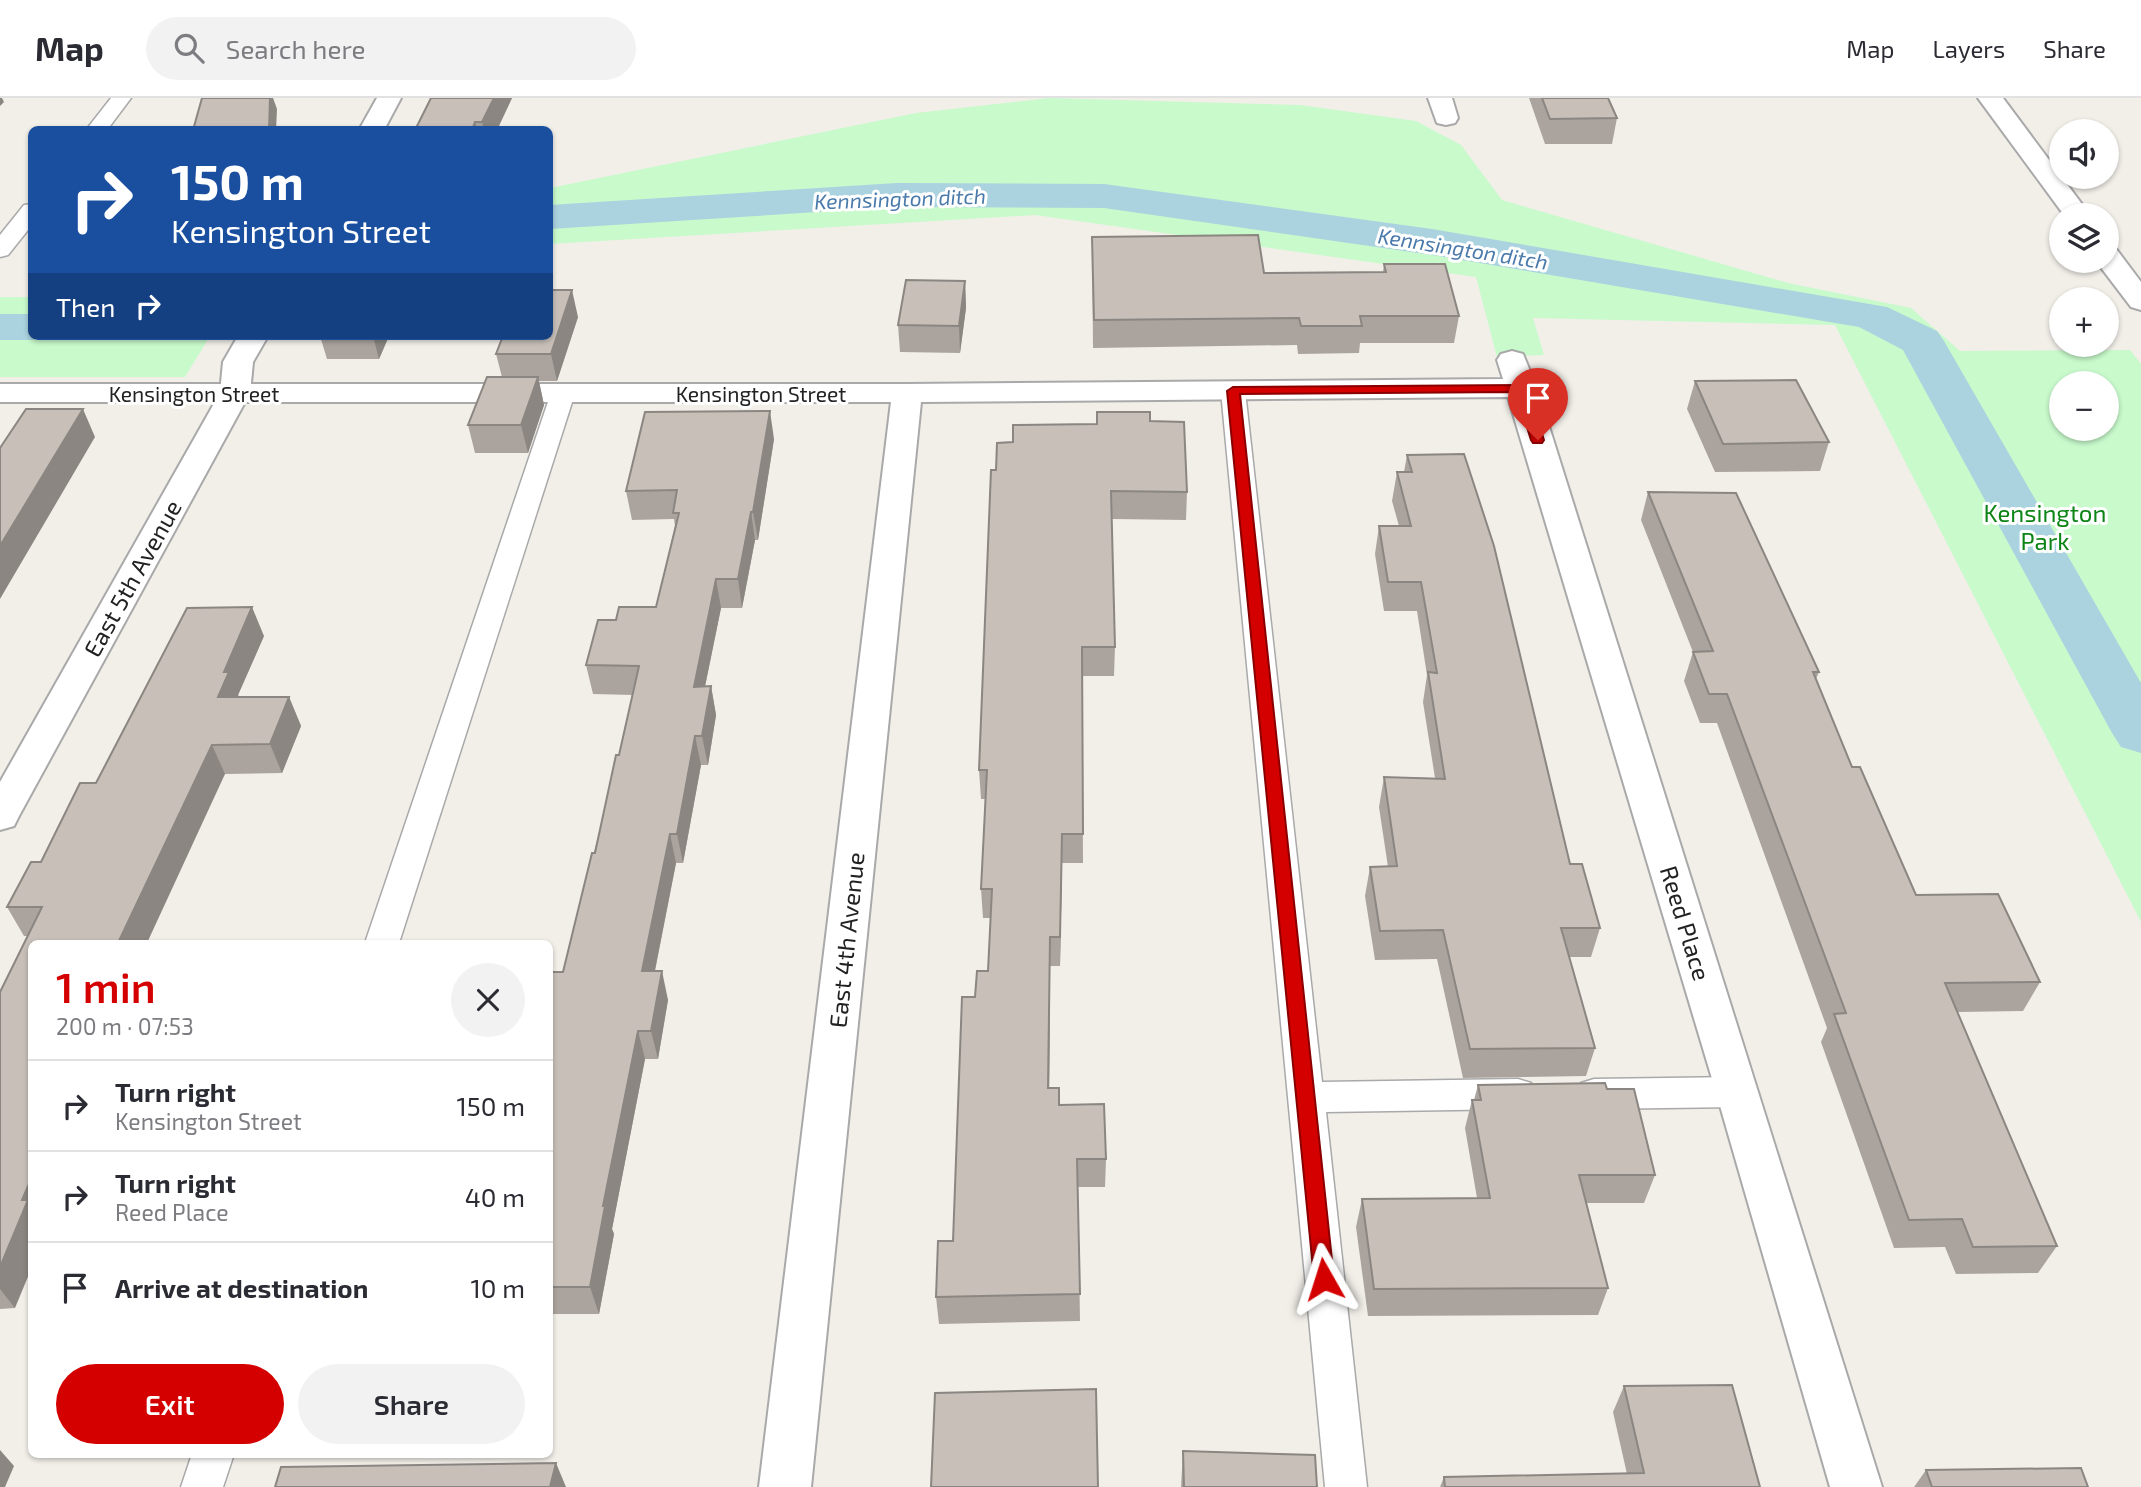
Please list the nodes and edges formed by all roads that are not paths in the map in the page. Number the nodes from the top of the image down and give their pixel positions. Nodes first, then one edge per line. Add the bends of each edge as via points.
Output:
1 (121, 98) edge
2 (389, 98) edge
3 (1990, 98) edge
4 (99, 126) edge
5 (373, 126) edge
6 (2068, 203) edge
7 (28, 215) edge
8 (0, 250) edge
9 (2119, 272) edge
10 (2141, 301) edge
11 (251, 340) edge
12 (1517, 374) joint
13 (1233, 391) junction
14 (0, 393) edge
15 (235, 393) junction
16 (564, 393) junction
17 (907, 393) junction
18 (0, 816) edge
19 (383, 940) edge
20 (1738, 1092) junction
21 (1306, 1097) junction
22 (212, 1458) edge
23 (202, 1487) edge
24 (785, 1487) edge
25 (1346, 1487) edge
26 (1856, 1487) edge

1 - 4 lane
2 - 5 street
3 - 6 street
7 - 8 lane
9 - 10 street
11 - 15 street, East 5th Avenue via 239,362
12 - 13 street, Kensington Street
12 - 20 street, Reed Place
13 - 17 street, Kensington Street
13 - 21 lane
14 - 15 street, Kensington Street
15 - 16 street, Kensington Street
15 - 18 street, East 5th Avenue
16 - 17 street, Kensington Street
16 - 19 lane
17 - 24 street, East 4th Avenue
20 - 21 lane
20 - 26 street, Reed Place
21 - 25 lane
22 - 23 lane

